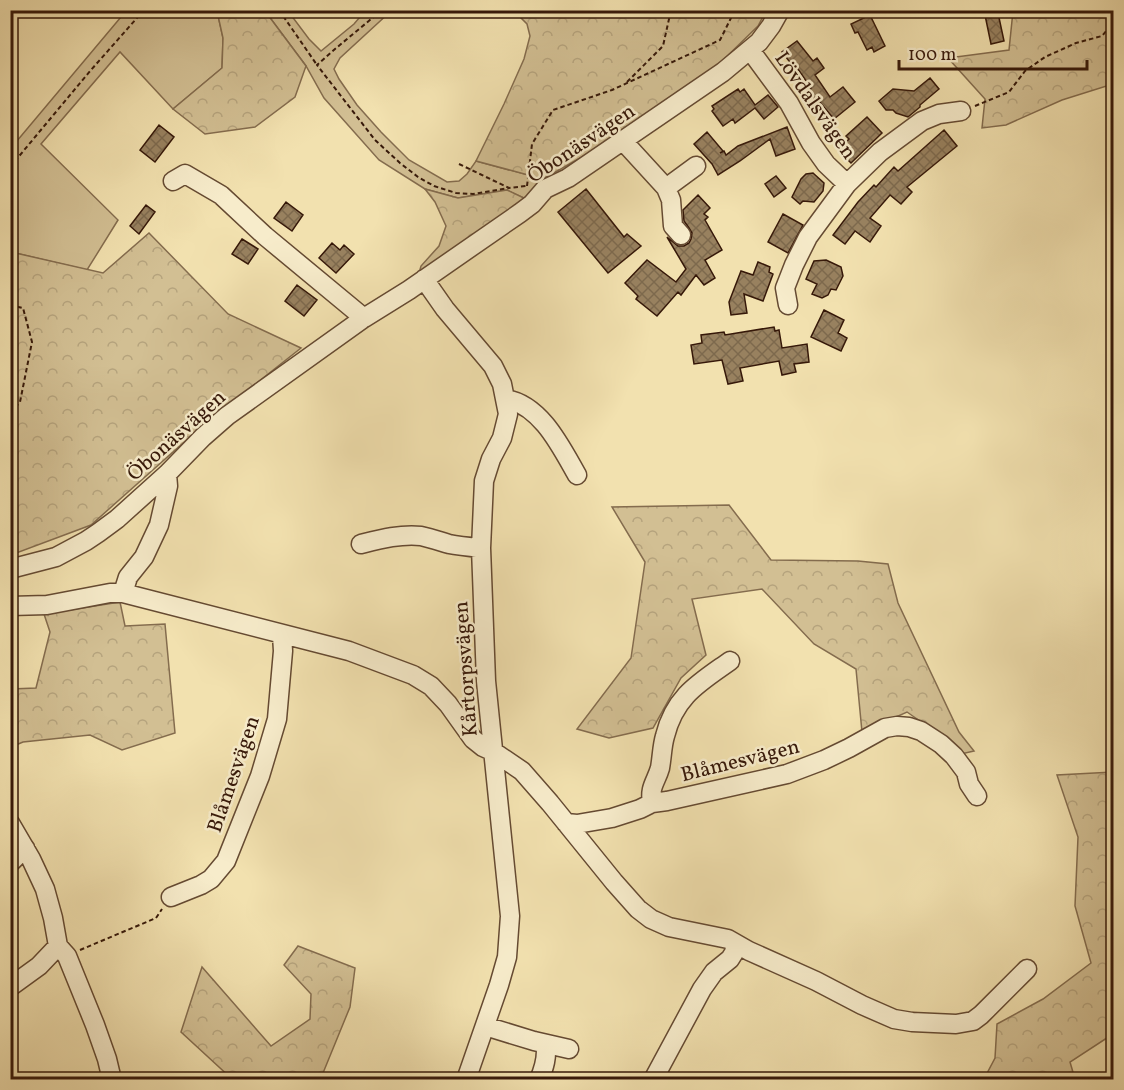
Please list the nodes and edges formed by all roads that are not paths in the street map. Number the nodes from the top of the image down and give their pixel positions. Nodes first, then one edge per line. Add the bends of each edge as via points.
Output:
1 (780, 10) edge
2 (750, 50) junction
3 (961, 111) road end
4 (623, 141) junction
5 (696, 166) dead end
6 (173, 181) dead end
7 (847, 184) junction
8 (666, 188) junction
9 (681, 235) dead end
10 (424, 279) junction
11 (788, 305) dead end
12 (364, 318) junction
13 (506, 399) junction
14 (166, 474) junction
15 (577, 475) dead end
16 (361, 544) dead end
17 (481, 548) junction
18 (10, 569) edge
19 (123, 593) junction
20 (10, 606) edge
21 (282, 635) junction
22 (730, 661) dead end
23 (494, 752) junction
24 (977, 796) dead end
25 (652, 803) junction
26 (10, 823) edge
27 (566, 823) junction
28 (25, 848) junction
29 (10, 863) edge
30 (171, 897) road end
31 (734, 943) junction
32 (62, 951) junction
33 (1027, 969) dead end
34 (10, 987) edge
35 (485, 1026) junction
36 (545, 1044) junction
37 (569, 1049) dead end
38 (112, 1080) edge
39 (466, 1080) edge
40 (539, 1080) edge
41 (652, 1080) edge

1 - 2 street, Öbonäsvägen
2 - 4 street, Öbonäsvägen
2 - 7 street, Lövdalsvägen via 789,103 826,164
3 - 7 street, Lövdalsvägen via 922,121 879,152
4 - 8 street
4 - 10 street, Öbonäsvägen via 545,189 520,213
5 - 8 street
6 - 12 street via 185,174 221,195
7 - 11 street, Lövdalsvägen via 808,237 794,264 785,288
8 - 9 street via 671,200 672,225
10 - 12 street, Öbonäsvägen
10 - 13 street, Kårtorpsvägen via 493,366
12 - 14 street, Öbonäsvägen via 227,416
13 - 15 street via 516,400 541,419
13 - 17 street, Kårtorpsvägen via 506,425 484,481
14 - 18 street, Öbonäsvägen via 117,519 86,541 57,556
14 - 19 street via 168,486 159,525 144,557 128,577
16 - 17 street via 402,535
17 - 23 street, Kårtorpsvägen via 486,681
19 - 20 street via 47,605
19 - 21 street
21 - 23 street via 349,651 413,675 431,686 448,704 473,739
21 - 30 street, Blåmesvägen via 277,719 260,776 226,861 211,879
22 - 25 street, Blåmesvägen via 686,694 670,720 650,794
23 - 27 street via 522,771
23 - 35 street, Kårtorpsvägen via 510,916 507,957
24 - 25 street, Blåmesvägen via 966,772 941,744 921,731 897,726 787,774
25 - 27 street, Blåmesvägen via 612,818
26 - 28 street
27 - 31 street via 638,909 651,919
28 - 29 street
28 - 32 street via 45,889
31 - 33 street via 862,1005 912,1022 973,1021
31 - 41 street via 735,951 702,989
32 - 34 street
32 - 38 street via 95,1024
35 - 36 street
35 - 39 street, Kårtorpsvägen
36 - 37 street
36 - 40 street via 546,1060

